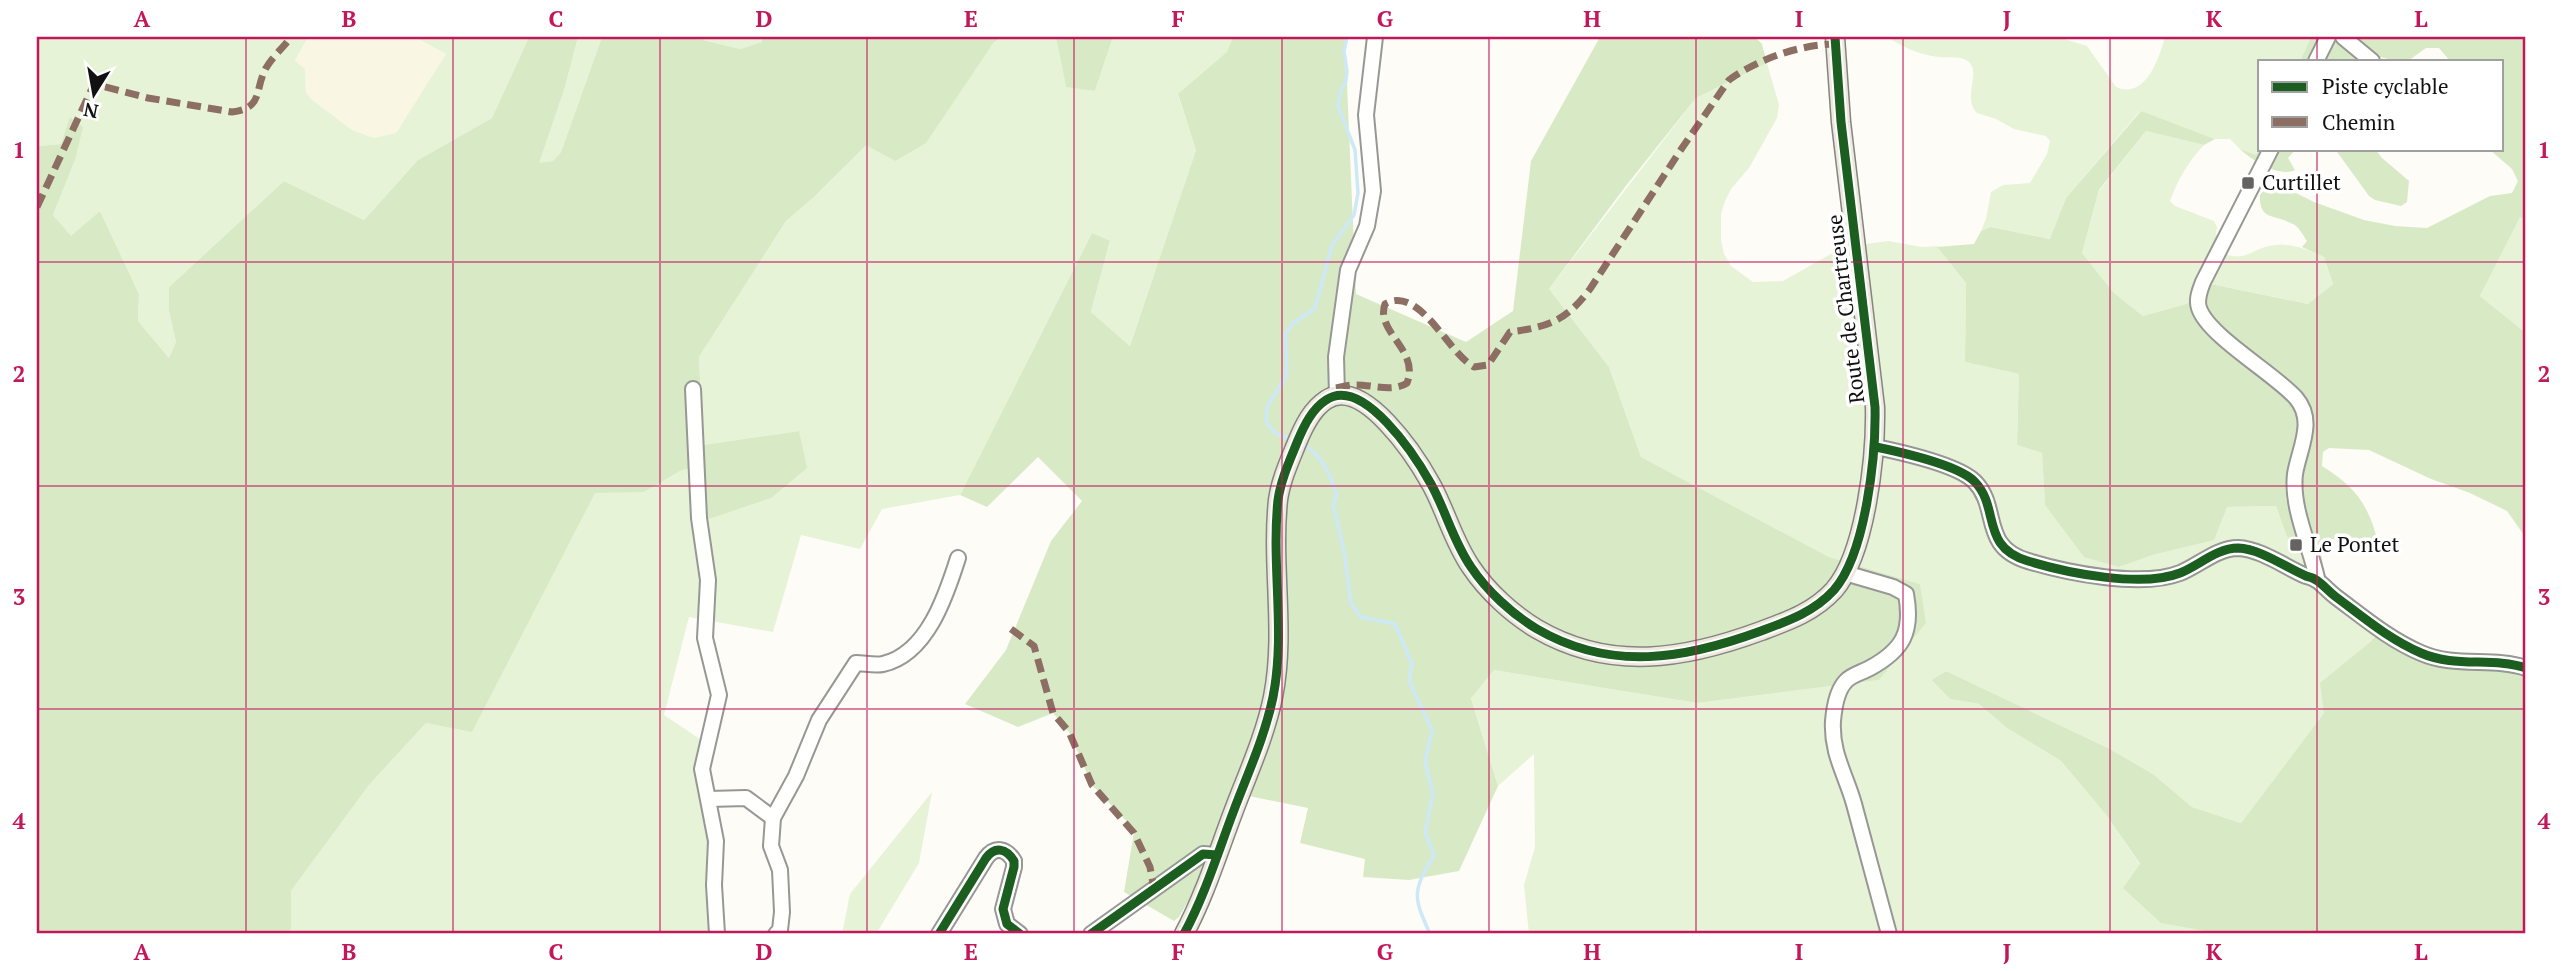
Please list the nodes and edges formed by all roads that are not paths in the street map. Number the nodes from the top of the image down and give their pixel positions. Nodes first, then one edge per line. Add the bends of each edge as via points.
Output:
1 (1375, 37) edge
2 (1835, 37) edge
3 (2328, 37) edge
4 (2343, 37) edge
5 (2316, 60) edge
6 (2371, 60) edge
7 (2270, 150) edge
8 (693, 389) dead end
9 (1337, 395) junction
10 (1876, 447) junction
11 (958, 558) dead end
12 (1845, 573) junction
13 (2317, 578) junction
14 (2526, 668) edge
15 (709, 799) junction
16 (773, 818) junction
17 (1217, 855) junction
18 (717, 934) edge
19 (776, 934) edge
20 (940, 934) edge
21 (1020, 934) edge
22 (1091, 934) edge
23 (1184, 934) edge
24 (1889, 934) edge

1 - 9 street via 1366,115 1373,191 1367,226 1348,270 1336,357
2 - 10 main road, Route de Chartreuse
3 - 5 street
4 - 6 street
7 - 13 street via 2203,282 2198,303 2212,327 2296,398 2306,416 2295,477 2297,503
8 - 15 street via 699,518 708,580 705,638 719,695 702,769
9 - 12 main road, Route de Chartreuse via 1351,396 1372,409 1409,449 1432,486 1455,541 1488,588 1538,629 1589,652 1665,656 1732,641 1799,617 1818,605
9 - 17 main road via 1320,404 1301,433 1278,500 1279,630 1274,693
10 - 12 main road, Route de Chartreuse via 1858,537
10 - 13 street via 1938,464 1973,480 1982,492 1999,541 2015,557 2029,562 2148,580 2178,574 2223,551 2242,548
11 - 16 street via 943,604 910,653 882,664 856,663 819,720
12 - 24 street via 1906,594 1910,614 1907,632 1887,659 1847,680 1838,695 1833,722 1836,759 1853,800
13 - 14 street via 2364,618 2423,654 2453,662 2501,662
15 - 16 street via 746,797
15 - 18 street via 716,841
16 - 19 street via 771,846 780,870 782,912
17 - 22 street via 1203,854
17 - 23 main road
20 - 21 street via 986,858 999,849 1014,860 1003,909 1007,924

